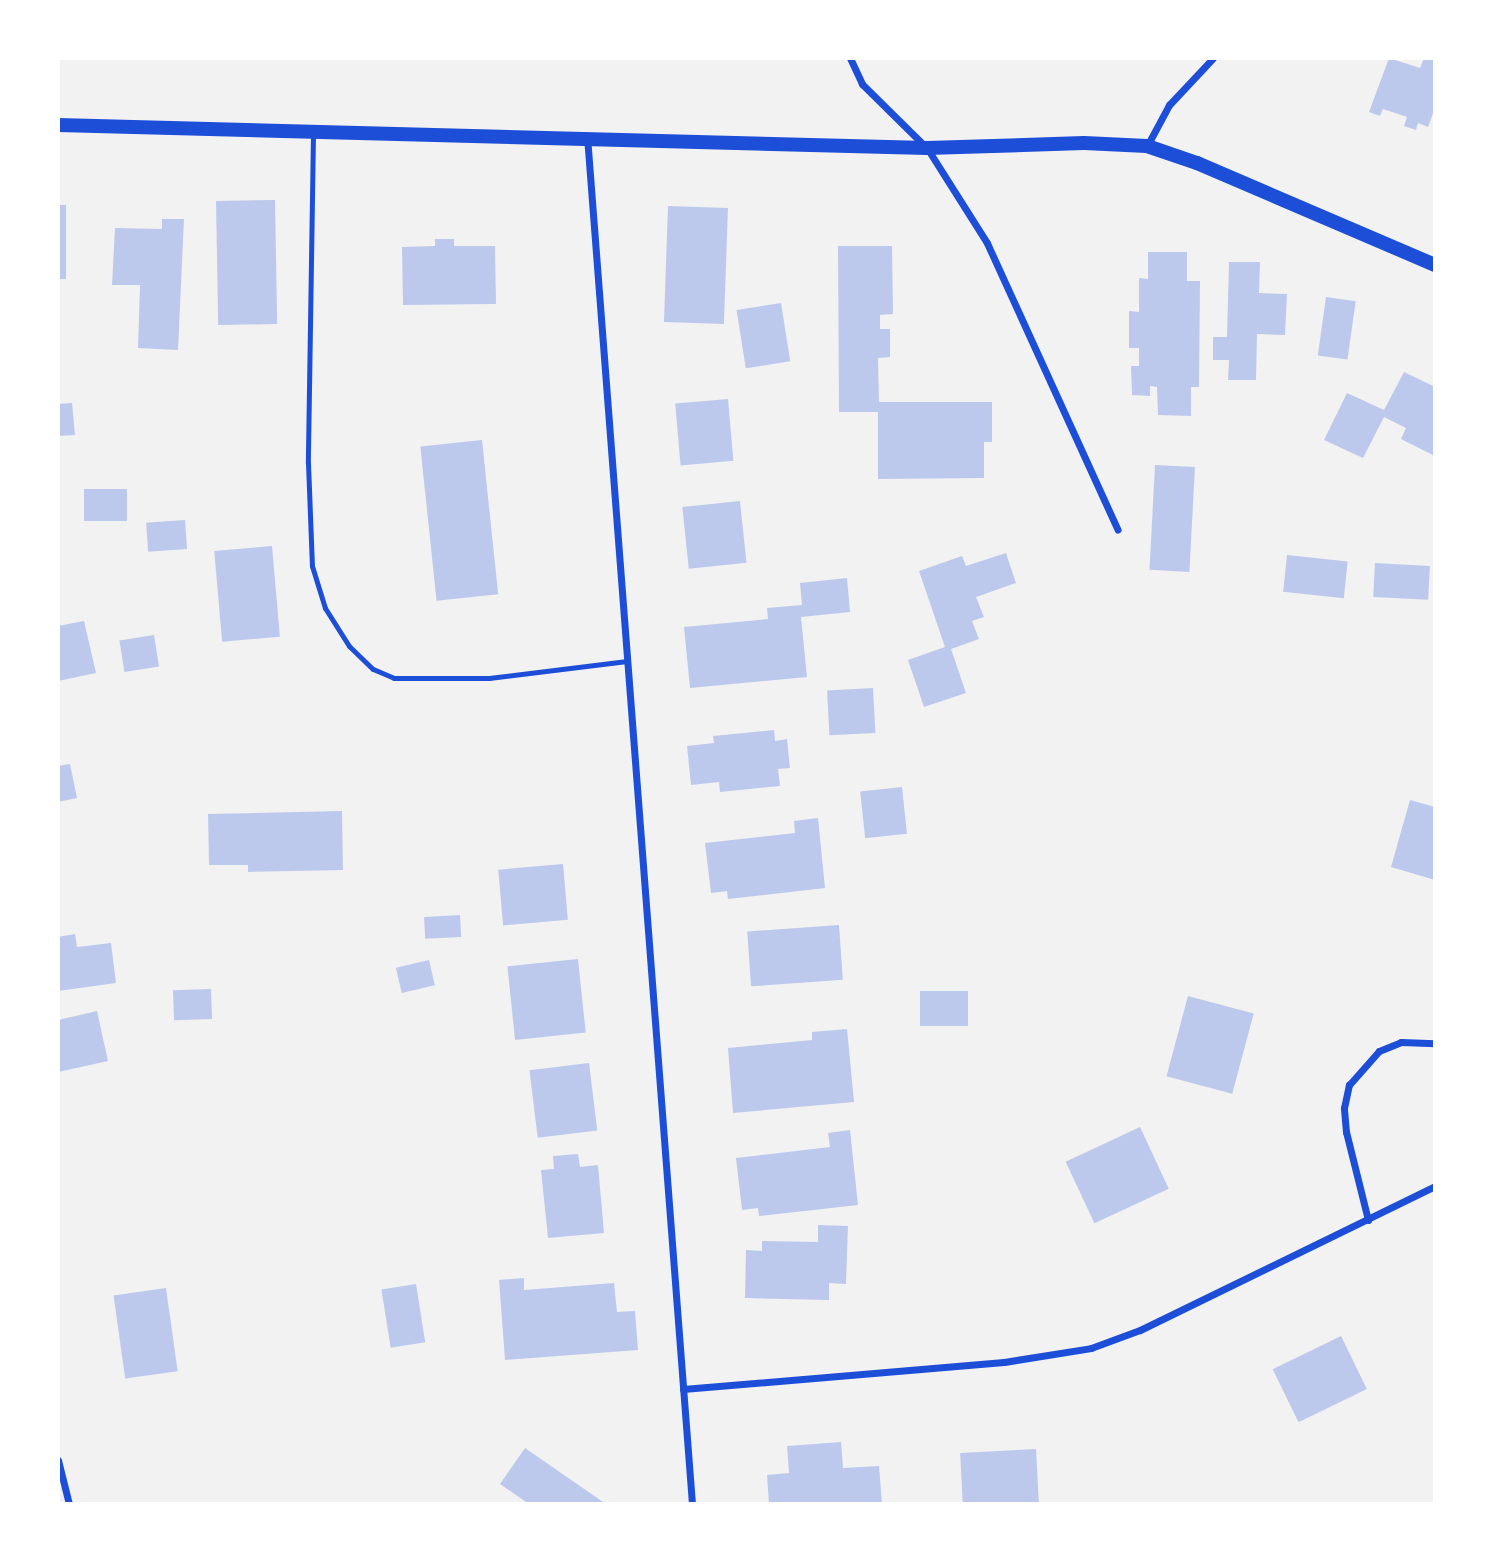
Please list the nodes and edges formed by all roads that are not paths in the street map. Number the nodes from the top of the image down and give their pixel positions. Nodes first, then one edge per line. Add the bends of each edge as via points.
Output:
1 (850, 58) edge
2 (1213, 58) edge
3 (58, 125) edge
4 (313, 130) junction
5 (587, 136) junction
6 (1147, 146) junction
7 (927, 148) junction
8 (1435, 265) edge
9 (1118, 530) dead end
10 (627, 661) junction
11 (1435, 1043) edge
12 (1435, 1186) edge
13 (1368, 1220) junction
14 (683, 1389) junction
15 (58, 1460) edge
16 (69, 1504) edge
17 (692, 1504) edge

1 - 7 street via 862,84
2 - 6 street via 1169,105
3 - 4 main road
4 - 5 main road
4 - 10 lane via 308,463 312,566 325,608 349,646 373,668 394,678 489,678
5 - 7 main road
5 - 10 street
6 - 7 main road via 1084,143
6 - 8 main road
7 - 9 street via 987,243
10 - 14 street
11 - 13 street via 1401,1042 1379,1051 1349,1085 1343,1108 1346,1132
12 - 13 street
13 - 14 street via 1140,1330 1091,1348 1004,1362
14 - 17 street
15 - 16 street

